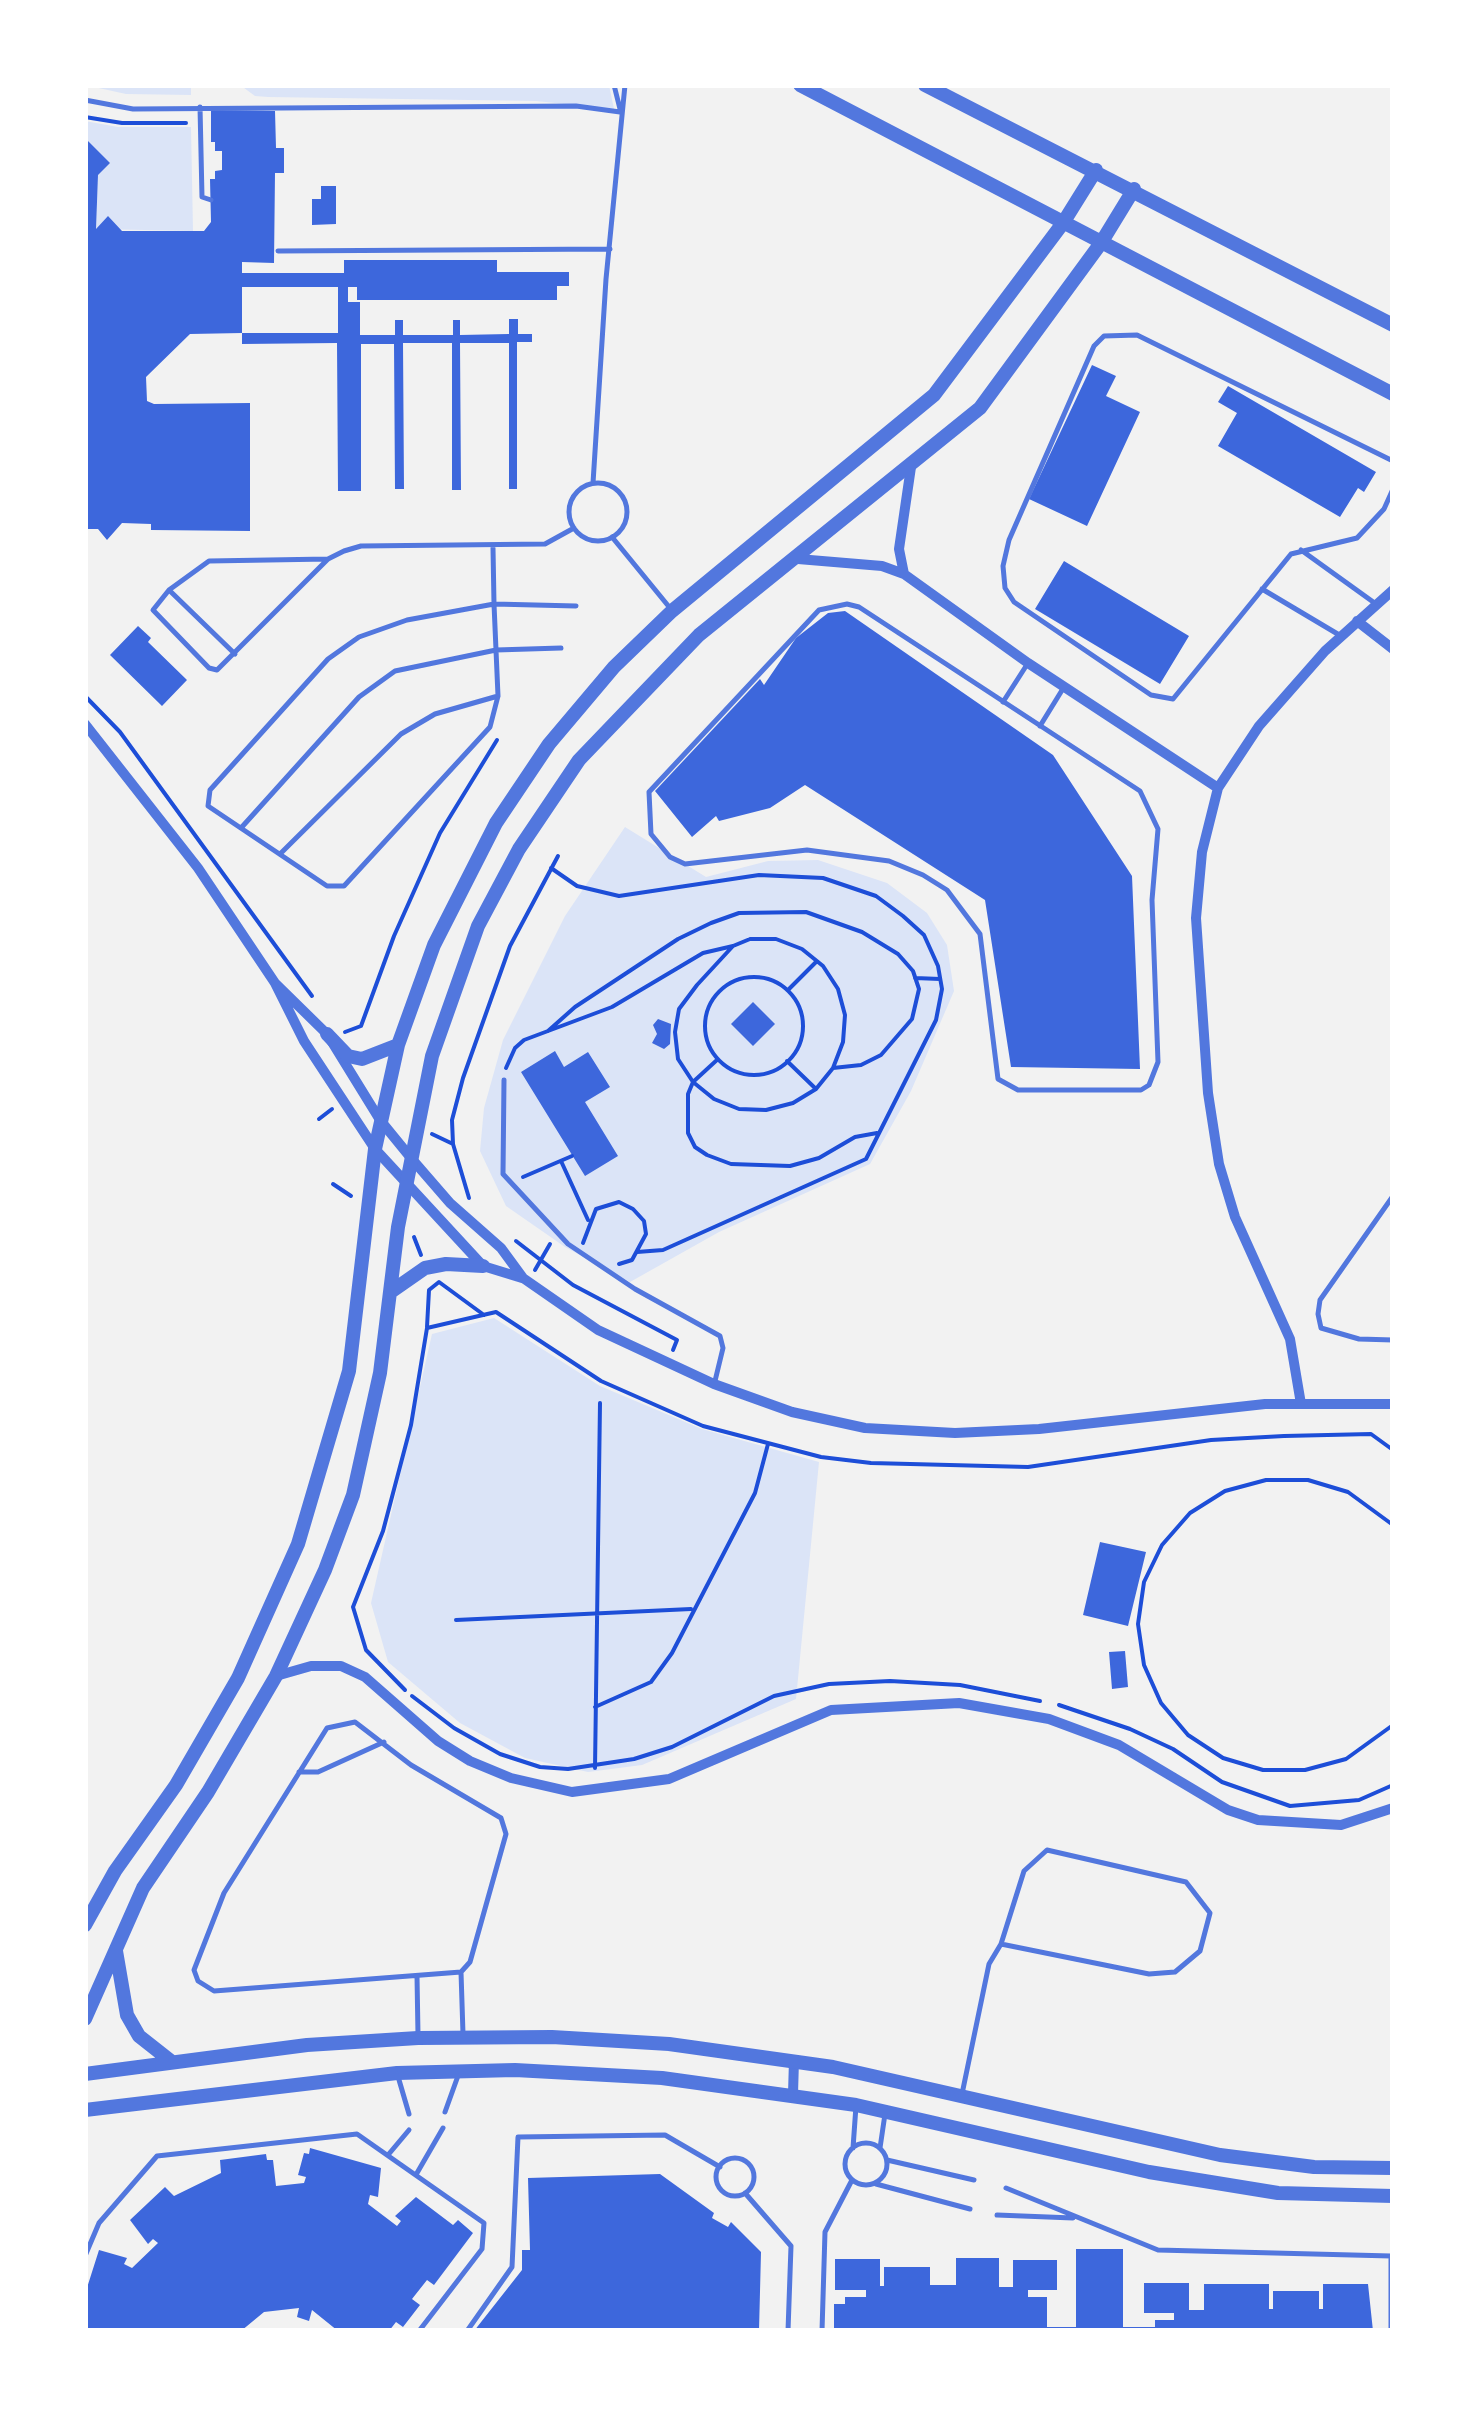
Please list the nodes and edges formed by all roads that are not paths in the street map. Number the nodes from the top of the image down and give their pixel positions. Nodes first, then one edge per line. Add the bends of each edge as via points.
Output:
1 (614, 85) edge
2 (626, 85) edge
3 (800, 85) edge
4 (925, 85) edge
5 (85, 100) edge
6 (200, 106) junction
7 (620, 112) junction
8 (1096, 170) junction
9 (1134, 189) junction
10 (210, 200) dead end
11 (1063, 223) junction
12 (1101, 243) junction
13 (610, 250) junction
14 (278, 251) dead end
15 (1393, 326) edge
16 (1393, 394) edge
17 (1393, 461) edge
18 (911, 466) junction
19 (593, 483) junction
20 (1393, 489) edge
21 (574, 528) junction
22 (612, 537) junction
23 (493, 548) junction
24 (1301, 550) junction
25 (798, 559) junction
26 (328, 560) junction
27 (904, 574) junction
28 (1262, 589) junction
29 (169, 590) junction
30 (1393, 590) edge
31 (494, 604) junction
32 (1376, 604) junction
33 (576, 606) dead end
34 (672, 611) junction
35 (1357, 621) junction
36 (1341, 636) junction
37 (562, 648) dead end
38 (1393, 649) edge
39 (496, 650) junction
40 (234, 654) junction
41 (1028, 663) junction
42 (1064, 687) junction
43 (498, 696) junction
44 (1003, 702) junction
45 (85, 724) edge
46 (1040, 726) junction
47 (1218, 788) junction
48 (241, 828) junction
49 (280, 854) junction
50 (276, 983) junction
51 (334, 1034) junction
52 (398, 1045) junction
53 (504, 1080) road end
54 (380, 1120) junction
55 (376, 1150) junction
56 (410, 1158) junction
57 (406, 1186) junction
58 (1393, 1196) edge
59 (482, 1266) junction
60 (526, 1281) junction
61 (392, 1292) junction
62 (1393, 1340) edge
63 (714, 1384) junction
64 (1301, 1404) junction
65 (1393, 1404) edge
66 (276, 1676) junction
67 (384, 1742) junction
68 (299, 1772) junction
69 (1393, 1808) edge
70 (85, 1925) edge
71 (1001, 1944) junction
72 (116, 1950) junction
73 (461, 1972) junction
74 (417, 1976) junction
75 (85, 2019) edge
76 (463, 2036) junction
77 (418, 2038) junction
78 (794, 2060) junction
79 (172, 2062) junction
80 (460, 2070) junction
81 (85, 2074) edge
82 (397, 2074) junction
83 (876, 2077) junction
84 (793, 2094) junction
85 (961, 2097) junction
86 (856, 2105) junction
87 (85, 2110) edge
88 (886, 2111) junction
89 (445, 2112) dead end
90 (409, 2114) dead end
91 (443, 2128) dead end
92 (409, 2130) dead end
93 (853, 2148) junction
94 (880, 2148) junction
95 (388, 2155) junction
96 (887, 2160) junction
97 (720, 2166) junction
98 (1393, 2168) edge
99 (417, 2174) junction
100 (852, 2180) junction
101 (974, 2180) dead end
102 (873, 2184) junction
103 (1006, 2188) dead end
104 (745, 2193) junction
105 (1393, 2196) edge
106 (970, 2209) dead end
107 (998, 2215) dead end
108 (1076, 2218) junction
109 (85, 2256) edge
110 (419, 2331) edge
111 (467, 2331) edge
112 (788, 2331) edge
113 (822, 2331) edge
114 (1391, 2331) edge

1 - 7 lane
2 - 7 lane
3 - 11 street
4 - 8 street
5 - 6 lane via 133,108
6 - 7 lane via 576,106
6 - 10 lane via 202,196
7 - 13 lane
8 - 9 street
8 - 11 street
9 - 12 street
9 - 15 street
11 - 12 street
11 - 34 street via 934,395
12 - 16 street
12 - 18 street via 980,408
13 - 14 lane
13 - 19 lane
17 - 28 lane via 1137,335 1104,336 1009,540 1005,588 1014,602 1151,695 1173,698
18 - 25 street
18 - 27 street via 900,549
19 - 21 lane via 570,504
19 - 22 lane via 616,489 626,502 624,526
20 - 24 lane via 1357,538
21 - 22 lane via 587,538
21 - 23 lane via 544,544
22 - 34 lane
23 - 26 lane via 361,546
23 - 31 lane
24 - 28 lane
24 - 32 lane
25 - 27 street
25 - 56 street via 699,635 647,686 547,806 478,926 448,1000
26 - 29 lane via 209,561
26 - 40 lane
27 - 41 street
28 - 36 lane
29 - 40 lane
29 - 40 lane via 153,610 208,668 217,670
30 - 32 street
31 - 33 lane
31 - 39 lane
31 - 48 lane via 407,620 358,637 328,658 210,790 208,806
32 - 35 street
34 - 52 street via 549,744 496,823 434,945
35 - 36 street
35 - 38 street
36 - 47 street via 1259,726
37 - 39 lane
39 - 43 lane
39 - 48 lane via 394,672 358,697
41 - 42 street
41 - 44 lane
42 - 46 lane
42 - 47 street
43 - 49 lane via 435,714 401,734
43 - 49 lane via 490,727 344,886 327,886
44 - 46 lane
44 - 46 lane via 859,607 819,610 649,792 651,834 685,864 806,850 889,862 924,875 946,890 980,934 998,1080 1018,1090 1132,1092 1149,1085 1157,1068 1152,900 1158,830 1140,791
45 - 50 street via 198,868
47 - 64 street via 1202,852 1196,918 1208,1093 1218,1164 1290,1339
48 - 49 lane
50 - 51 street
50 - 55 street via 304,1041
51 - 52 street via 348,1056 362,1060
51 - 54 street
52 - 54 street
53 - 63 lane via 500,1164 510,1183 580,1252 720,1336 724,1348
54 - 55 street
54 - 56 street
55 - 57 street
55 - 70 street via 349,1371 298,1544 238,1678
56 - 57 street
56 - 60 street
57 - 59 street
57 - 61 street
58 - 62 lane via 1320,1300 1318,1314 1321,1328
59 - 60 street
59 - 61 street via 426,1268
60 - 63 street via 598,1330
61 - 66 street via 353,1495
63 - 64 street via 792,1412 865,1428 955,1433
64 - 65 street
66 - 69 street via 341,1666 365,1677 470,1761 511,1778 591,1792 669,1778 830,1710 958,1704 1049,1719 1118,1745 1228,1810 1258,1820 1341,1825
66 - 72 street via 143,1888
67 - 68 lane via 318,1772
67 - 68 lane via 355,1722 338,1724 323,1732
67 - 73 lane via 501,1818 506,1834 470,1962
68 - 74 lane via 224,1893 194,1970 198,1982 214,1992
71 - 71 lane via 1149,1974 1175,1972 1200,1951 1210,1913 1186,1882 1047,1850 1024,1871
71 - 85 lane via 989,1964
72 - 75 street
72 - 79 street via 128,2015 139,2036
73 - 74 lane
73 - 76 lane
74 - 77 lane
76 - 77 street
76 - 78 street via 668,2044
77 - 79 street
78 - 83 street
78 - 84 street
79 - 81 street
80 - 82 street
80 - 84 street via 662,2078
80 - 89 lane
82 - 87 street
82 - 90 lane
83 - 85 street
83 - 88 street
84 - 86 street
85 - 98 street via 1220,2155
86 - 88 street
86 - 93 lane
88 - 94 lane
88 - 105 street via 1278,2194
91 - 99 lane
92 - 95 lane
93 - 94 lane
93 - 100 lane via 845,2167
94 - 96 lane
95 - 99 lane
95 - 109 lane via 356,2134 157,2156 99,2223
96 - 101 lane
96 - 102 lane
97 - 104 lane via 722,2190
97 - 104 lane via 730,2159 747,2163 754,2178
97 - 111 lane via 665,2135 518,2136 512,2267
99 - 110 lane via 476,2214 486,2236
100 - 102 lane
100 - 113 lane via 825,2232
102 - 106 lane
103 - 108 lane
104 - 112 lane via 788,2236
107 - 108 lane
108 - 114 lane via 1158,2250 1391,2256

